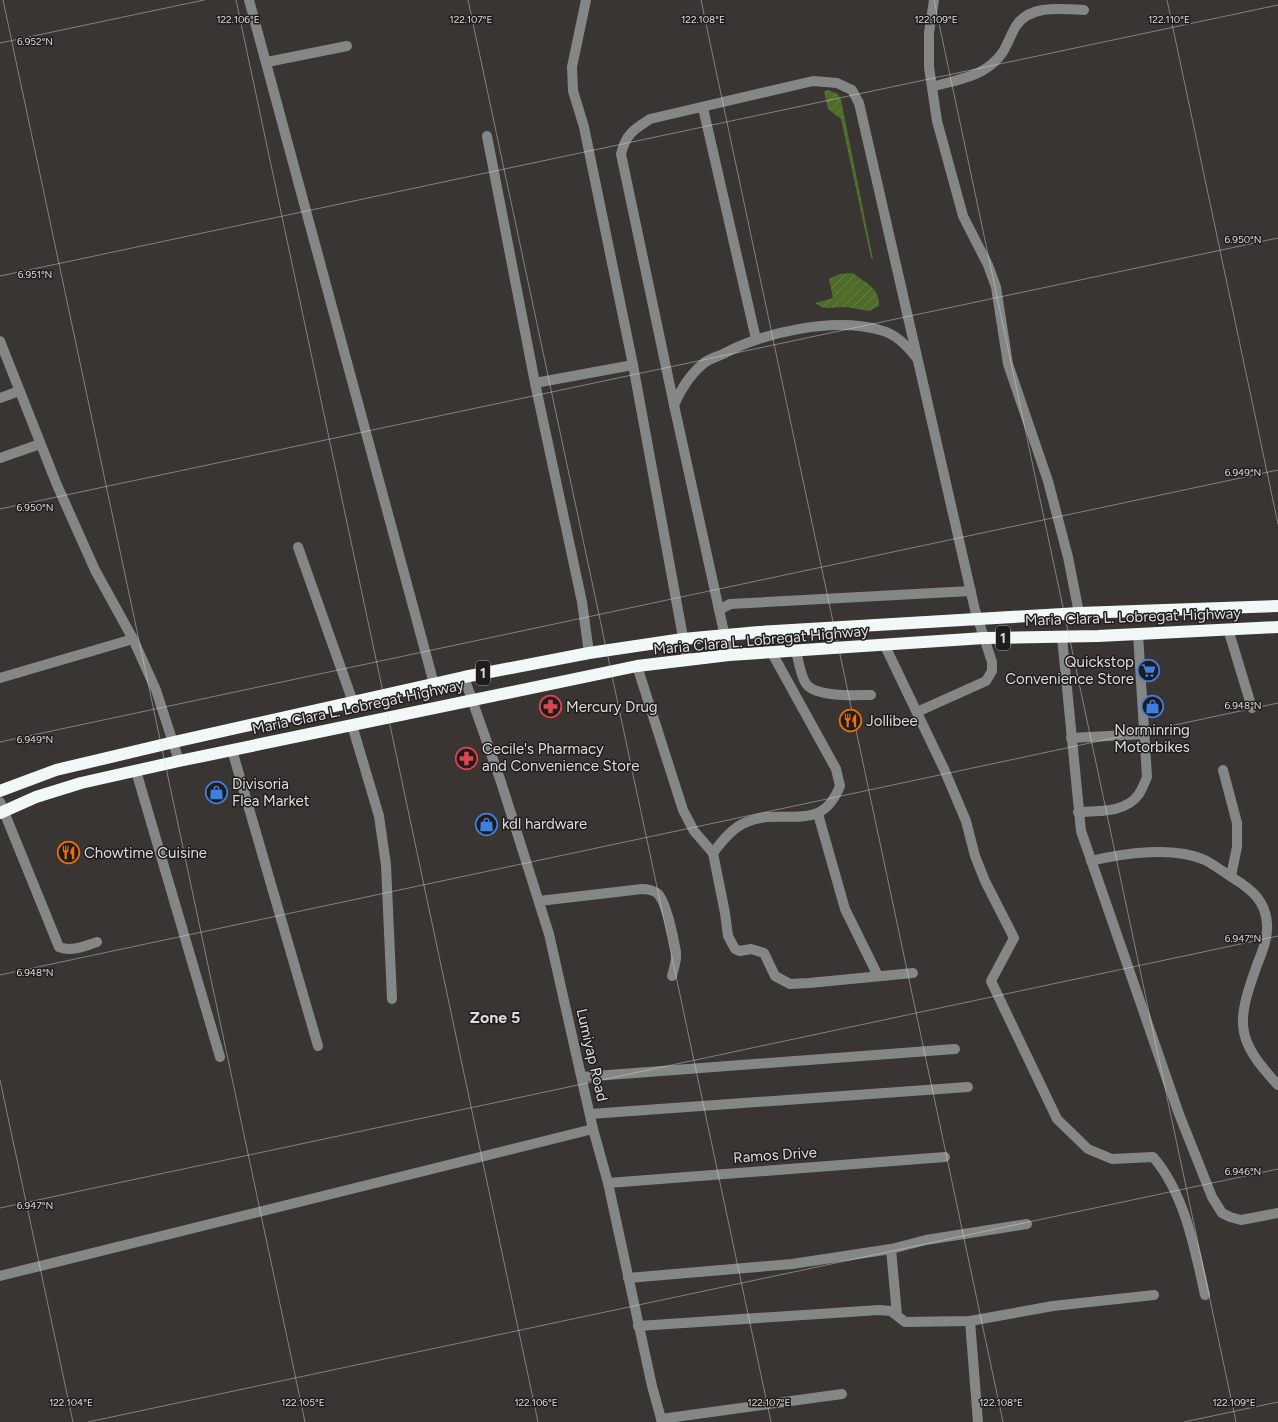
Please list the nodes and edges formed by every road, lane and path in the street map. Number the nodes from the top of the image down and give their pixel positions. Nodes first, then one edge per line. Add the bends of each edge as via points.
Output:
1 (249, 0) edge
2 (586, 0) edge
3 (934, 0) edge
4 (1084, 10) dead end
5 (347, 46) dead end
6 (267, 62) junction
7 (932, 87) junction
8 (703, 108) junction
9 (487, 136) dead end
10 (756, 339) junction
11 (0, 341) edge
12 (917, 359) junction
13 (633, 365) junction
14 (535, 383) junction
15 (19, 391) junction
16 (0, 398) edge
17 (674, 405) junction
18 (40, 444) junction
19 (0, 458) edge
20 (298, 547) dead end
21 (971, 591) junction
22 (1278, 606) edge
23 (719, 610) junction
24 (1079, 613) junction
25 (978, 619) junction
26 (1278, 626) edge
27 (1228, 629) junction
28 (1138, 634) junction
29 (726, 635) junction
30 (1062, 637) junction
31 (984, 638) junction
32 (133, 639) junction
33 (683, 639) junction
34 (885, 646) junction
35 (796, 652) junction
36 (589, 653) junction
37 (772, 653) junction
38 (729, 655) junction
39 (687, 659) junction
40 (637, 666) junction
41 (464, 677) junction
42 (0, 678) edge
43 (434, 684) junction
44 (872, 695) dead end
45 (471, 700) junction
46 (353, 702) junction
47 (1252, 708) dead end
48 (917, 712) junction
49 (352, 725) junction
50 (1144, 734) junction
51 (1071, 738) junction
52 (174, 742) junction
53 (232, 750) junction
54 (179, 761) junction
55 (1224, 770) dead end
56 (136, 771) junction
57 (0, 791) edge
58 (1, 808) edge
59 (1078, 812) junction
60 (818, 814) junction
61 (713, 853) junction
62 (1091, 861) junction
63 (1231, 876) junction
64 (539, 901) junction
65 (97, 942) dead end
66 (913, 973) dead end
67 (672, 976) dead end
68 (878, 976) junction
69 (392, 999) dead end
70 (318, 1046) dead end
71 (955, 1049) dead end
72 (220, 1057) dead end
73 (582, 1076) junction
74 (1278, 1085) edge
75 (968, 1087) dead end
76 (590, 1114) junction
77 (593, 1129) junction
78 (945, 1157) dead end
79 (608, 1183) junction
80 (1278, 1213) edge
81 (1027, 1224) dead end
82 (891, 1249) junction
83 (0, 1276) edge
84 (628, 1278) junction
85 (1154, 1295) dead end
86 (1205, 1295) dead end
87 (897, 1315) junction
88 (970, 1321) junction
89 (638, 1326) junction
90 (842, 1394) dead end
91 (662, 1421) edge
92 (978, 1422) edge

1 - 6 street
2 - 13 street via 572,67 573,91 584,127
3 - 7 street via 929,33
4 - 7 street via 1042,10 1027,14 1017,25 1004,52 991,65 974,74
5 - 6 street
6 - 43 street via 288,148
7 - 24 street via 937,121 963,216 988,265 996,287 1008,364 1048,481 1068,557
8 - 10 street
8 - 12 street via 813,81 837,83 852,90 859,103
8 - 17 street via 650,119 631,131 624,142 621,154
9 - 14 street
10 - 12 street via 789,331 844,325 881,330 902,341
10 - 17 street via 704,363 683,384
11 - 15 street
12 - 21 street
13 - 14 street
13 - 33 street
14 - 36 street via 582,602
15 - 16 street
15 - 18 street
17 - 23 street
18 - 19 street
18 - 32 street via 95,570
20 - 46 street
21 - 23 street via 730,604
21 - 25 street
22 - 24 highway, Maria Clara L. Lobregat Highway / 1
23 - 29 street
24 - 25 highway, Maria Clara L. Lobregat Highway / 1
25 - 29 highway, Maria Clara L. Lobregat Highway / 1
25 - 31 street
26 - 27 highway, Maria Clara L. Lobregat Highway / 1
27 - 28 highway, Maria Clara L. Lobregat Highway / 1
27 - 47 street
28 - 30 highway, Maria Clara L. Lobregat Highway / 1
28 - 50 street
29 - 33 highway, Maria Clara L. Lobregat Highway / 1
29 - 38 street
30 - 31 highway, Maria Clara L. Lobregat Highway / 1
30 - 51 street
31 - 34 highway, Maria Clara L. Lobregat Highway / 1
31 - 48 street via 992,662 992,671 986,681
32 - 42 street
32 - 52 street via 156,690
33 - 36 highway, Maria Clara L. Lobregat Highway / 1
33 - 39 street
34 - 35 highway, Maria Clara L. Lobregat Highway / 1
34 - 48 street
35 - 37 highway, Maria Clara L. Lobregat Highway / 1
35 - 44 street via 805,683 818,692
36 - 41 highway, Maria Clara L. Lobregat Highway / 1
37 - 38 highway, Maria Clara L. Lobregat Highway / 1
37 - 60 street via 839,779 837,792
38 - 39 highway, Maria Clara L. Lobregat Highway / 1
39 - 40 highway, Maria Clara L. Lobregat Highway / 1
40 - 45 highway, Maria Clara L. Lobregat Highway / 1
40 - 61 street via 683,810 694,831
41 - 43 highway, Maria Clara L. Lobregat Highway / 1
41 - 45 street, Lumiyap Road
43 - 46 highway, Maria Clara L. Lobregat Highway / 1
45 - 49 highway, Maria Clara L. Lobregat Highway / 1
45 - 64 street, Lumiyap Road via 501,782
46 - 52 highway, Maria Clara L. Lobregat Highway / 1
48 - 86 street via 956,797 985,881 1014,938 991,981 1057,1119 1088,1149 1112,1159 1153,1157 1164,1169 1190,1227
49 - 53 highway, Maria Clara L. Lobregat Highway / 1
49 - 69 street via 379,816 386,865
50 - 51 street
50 - 59 street via 1147,777 1139,795 1129,804 1110,811
51 - 59 street
52 - 54 street
52 - 57 highway, Maria Clara L. Lobregat Highway / 1 via 56,770
53 - 54 highway, Maria Clara L. Lobregat Highway / 1
53 - 70 street
54 - 56 highway, Maria Clara L. Lobregat Highway / 1
55 - 63 street via 1237,823 1237,847
56 - 58 highway, Maria Clara L. Lobregat Highway / 1 via 81,783
56 - 72 street
58 - 65 street via 59,946 67,949 78,948
59 - 62 street
60 - 61 street via 764,817 746,822 724,839
60 - 68 street via 845,909
61 - 68 street via 728,936 735,949 751,949 764,953 775,976 790,984
62 - 63 street via 1126,854 1186,854 1205,860
62 - 80 street via 1179,1114 1212,1197 1222,1213 1241,1220
63 - 74 street via 1250,888 1262,905 1267,924 1265,943 1248,990 1242,1022 1245,1041 1253,1056
64 - 67 street via 651,890 658,894 662,901 676,953
64 - 73 street, Lumiyap Road
66 - 68 street
71 - 73 street
73 - 76 street, Lumiyap Road
75 - 76 street
76 - 77 street, Lumiyap Road
77 - 79 street, Lumiyap Road
77 - 83 street
78 - 79 street, Ramos Drive
79 - 84 street, Lumiyap Road
81 - 82 street via 926,1240
82 - 84 street via 792,1264
82 - 87 street
84 - 89 street, Lumiyap Road
85 - 88 street via 1053,1306
87 - 88 street via 905,1322
87 - 89 street via 887,1310 879,1310
88 - 92 street
89 - 91 street, Lumiyap Road
90 - 91 street

